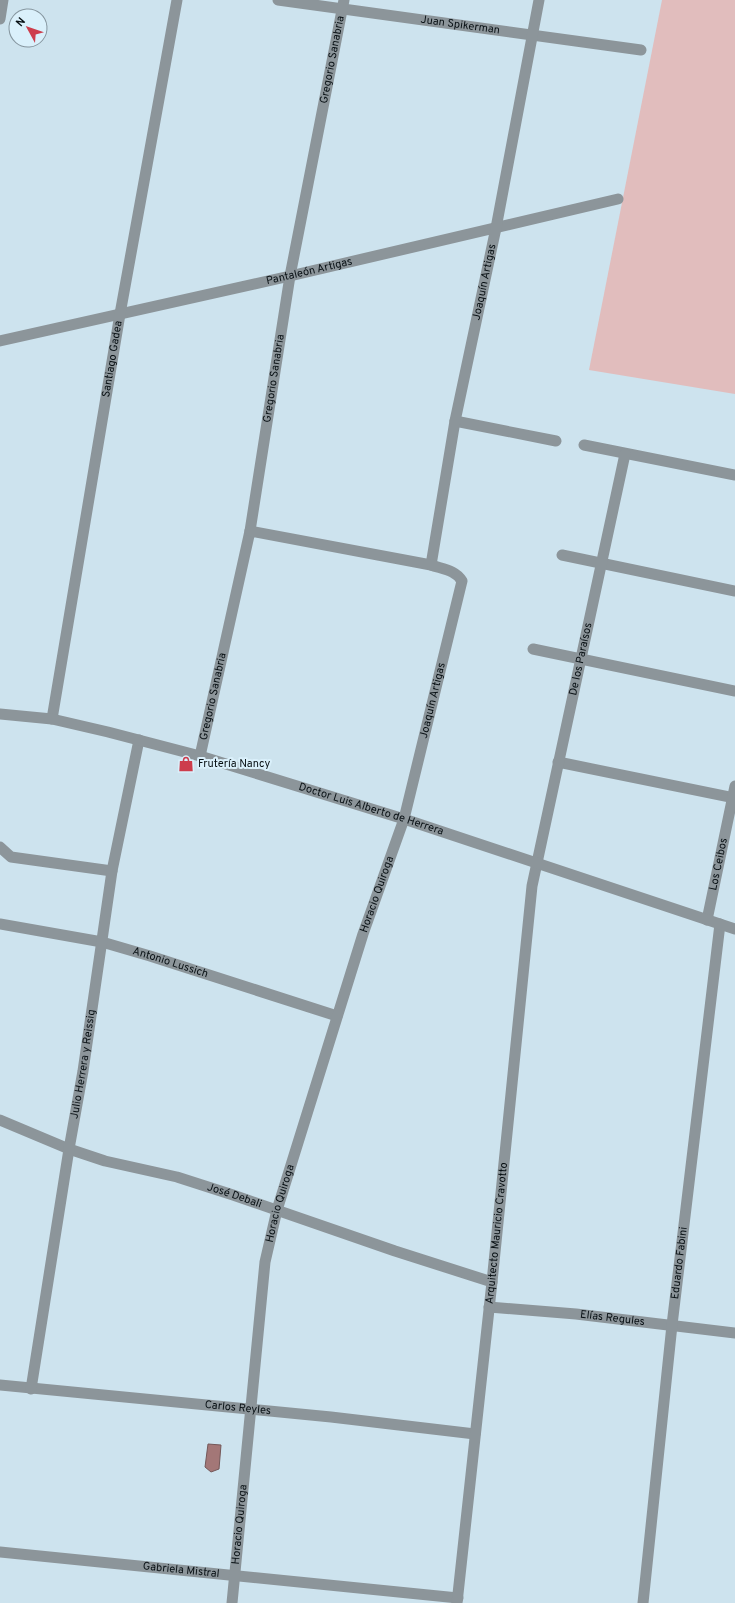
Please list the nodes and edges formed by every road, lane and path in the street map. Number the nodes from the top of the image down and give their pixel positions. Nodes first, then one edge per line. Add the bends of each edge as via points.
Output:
1 (4, 0) edge
2 (177, 0) edge
3 (278, 0) edge
4 (539, 0) edge
5 (343, 5) edge
6 (0, 19) edge
7 (532, 35) junction
8 (641, 50) dead end
9 (618, 199) dead end
10 (496, 228) junction
11 (290, 276) junction
12 (120, 314) junction
13 (0, 341) edge
14 (455, 421) junction
15 (556, 441) dead end
16 (584, 445) dead end
17 (625, 454) junction
18 (735, 475) edge
19 (250, 531) junction
20 (562, 555) dead end
21 (601, 563) junction
22 (432, 565) junction
23 (735, 591) edge
24 (533, 650) dead end
25 (580, 659) junction
26 (735, 691) edge
27 (0, 714) edge
28 (52, 719) junction
29 (139, 740) junction
30 (200, 756) junction
31 (558, 762) junction
32 (735, 786) edge
33 (734, 798) edge
34 (404, 819) junction
35 (0, 847) edge
36 (536, 863) junction
37 (112, 871) junction
38 (708, 920) junction
39 (0, 924) edge
40 (720, 924) junction
41 (735, 929) edge
42 (102, 942) junction
43 (337, 1016) junction
44 (0, 1120) edge
45 (69, 1149) junction
46 (277, 1210) junction
47 (492, 1282) junction
48 (489, 1307) junction
49 (672, 1325) junction
50 (735, 1333) edge
51 (0, 1385) edge
52 (31, 1389) junction
53 (251, 1408) junction
54 (476, 1434) junction
55 (0, 1552) edge
56 (235, 1575) junction
57 (457, 1600) edge
58 (232, 1603) edge
59 (643, 1603) edge

1 - 6 street
2 - 12 street, Santiago Gadea
3 - 5 street, Juan Spikerman
4 - 7 street, Joaquín Artigas
5 - 7 street, Juan Spikerman
5 - 11 street, Gregorio Sanabria
7 - 8 street, Juan Spikerman
7 - 10 street, Joaquín Artigas
9 - 10 street, Pantaleón Artigas
10 - 11 street, Pantaleón Artigas
10 - 14 street, Joaquín Artigas
11 - 12 street, Pantaleón Artigas
11 - 19 street, Gregorio Sanabria
12 - 13 street, Pantaleón Artigas
12 - 28 street, Santiago Gadea
14 - 15 street
14 - 22 street, Joaquín Artigas
16 - 17 street
17 - 18 street
17 - 21 street, De los Paraísos
19 - 22 street
19 - 30 street, Gregorio Sanabria
20 - 21 street
21 - 23 street
21 - 25 street, De los Paraísos
22 - 34 street, Joaquín Artigas via 455,573 462,581
24 - 25 street
25 - 26 street
25 - 31 street, De los Paraísos
27 - 28 street, Doctor Luis Alberto de Herrera
28 - 29 street, Doctor Luis Alberto de Herrera
29 - 30 street, Doctor Luis Alberto de Herrera
29 - 37 street, Julio Herrera y Reissig
30 - 34 street, Doctor Luis Alberto de Herrera
31 - 33 street
31 - 36 street, De los Paraísos
32 - 33 street, Los Ceibos
33 - 38 street, Los Ceibos
34 - 36 street, Doctor Luis Alberto de Herrera
34 - 43 street, Horacio Quiroga via 362,934
35 - 37 street via 11,857
36 - 38 street, Doctor Luis Alberto de Herrera
36 - 47 street, Arquitecto Mauricio Cravotto
37 - 42 street, Julio Herrera y Reissig
38 - 40 street, Doctor Luis Alberto de Herrera
39 - 42 street, Antonio Lussich
40 - 41 street, Doctor Luis Alberto de Herrera
40 - 49 street, Eduardo Fabini
42 - 43 street, Antonio Lussich
42 - 45 street, Julio Herrera y Reissig
43 - 46 street, Horacio Quiroga
44 - 45 street, José Debali
45 - 46 street, José Debali via 105,1161 177,1177
45 - 52 street, Julio Herrera y Reissig
46 - 47 street, José Debali
46 - 53 street, Horacio Quiroga via 265,1262
47 - 48 street, Arquitecto Mauricio Cravotto
48 - 49 street, Elías Regules
48 - 54 street, Arquitecto Mauricio Cravotto
49 - 50 street, Elías Regules
49 - 59 street, Eduardo Fabini
51 - 52 street, Carlos Reyles
52 - 53 street, Carlos Reyles
53 - 54 street, Carlos Reyles
53 - 56 street, Horacio Quiroga
54 - 57 street, Arquitecto Mauricio Cravotto
55 - 56 street, Gabriela Mistral
56 - 57 street, Gabriela Mistral
56 - 58 street, Horacio Quiroga

